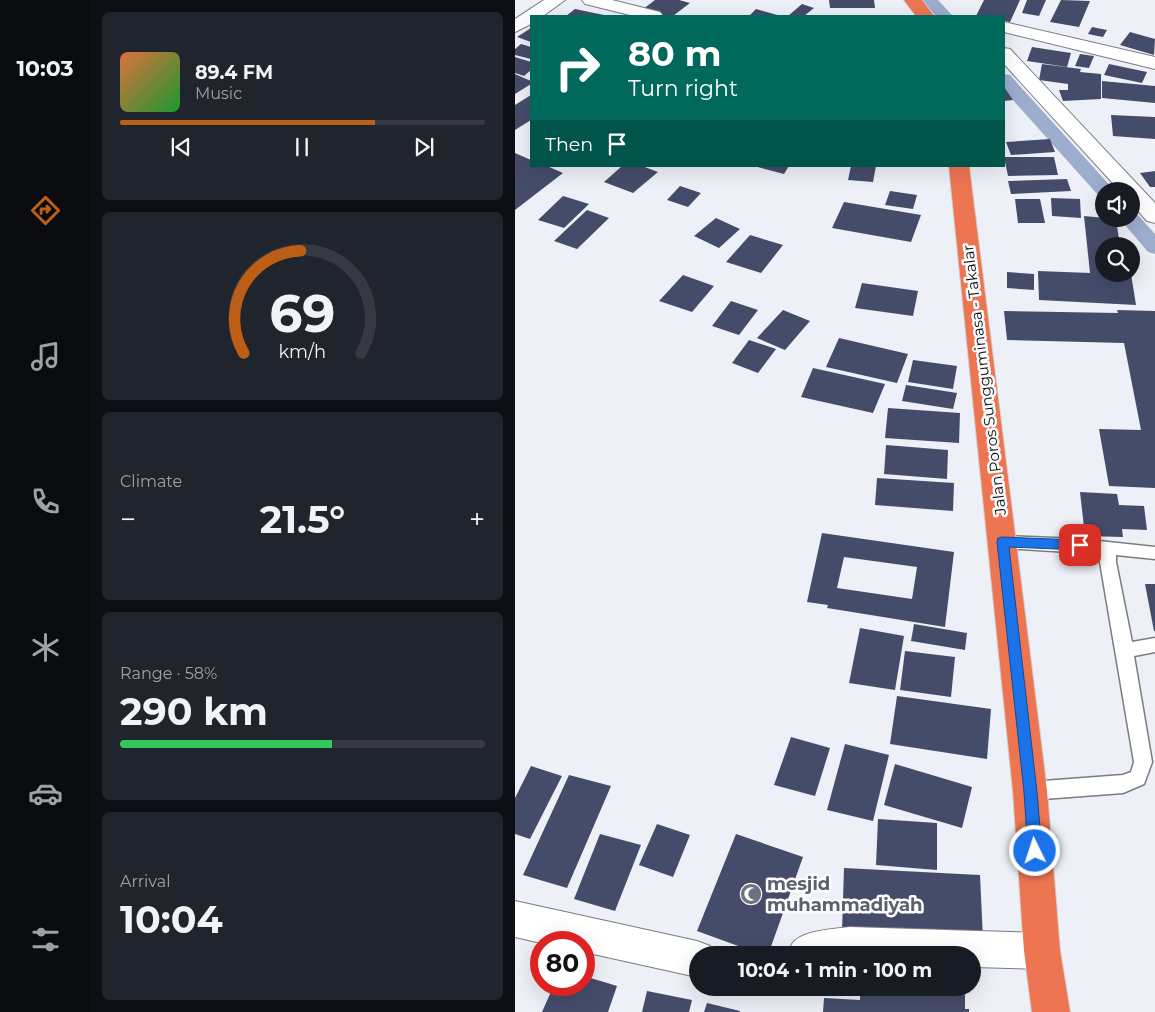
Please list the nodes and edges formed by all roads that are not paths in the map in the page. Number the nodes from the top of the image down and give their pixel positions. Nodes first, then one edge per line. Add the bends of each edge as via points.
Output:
1 (556, 0) edge
2 (591, 0) edge
3 (913, 0) edge
4 (534, 15) edge
5 (650, 15) edge
6 (924, 15) edge
7 (530, 18) edge
8 (1005, 27) edge
9 (515, 28) edge
10 (1005, 54) edge
11 (1155, 63) edge
12 (959, 167) edge
13 (1155, 216) edge
14 (1002, 542) junction
15 (1109, 548) junction
16 (1155, 552) edge
17 (1155, 645) edge
18 (1125, 651) junction
19 (1031, 792) junction
20 (515, 919) edge
21 (842, 946) edge
22 (882, 946) edge
23 (981, 949) edge
24 (1042, 951) junction
25 (689, 957) edge
26 (1051, 1012) edge

1 - 4 street
2 - 5 street
3 - 6 highway
7 - 9 street
8 - 11 street
10 - 13 street
12 - 14 highway, Jalan Poros Sungguminasa - Takalar
14 - 15 lane
14 - 19 highway, Jalan Poros Sungguminasa - Takalar
15 - 16 lane
15 - 18 lane via 1108,562
17 - 18 lane
18 - 19 lane via 1143,762 1138,778 1123,784
19 - 24 highway, Jalan Poros Sungguminasa - Takalar
20 - 25 street
21 - 22 street
23 - 24 street
24 - 26 highway, Jalan Poros Sungguminasa - Takalar

